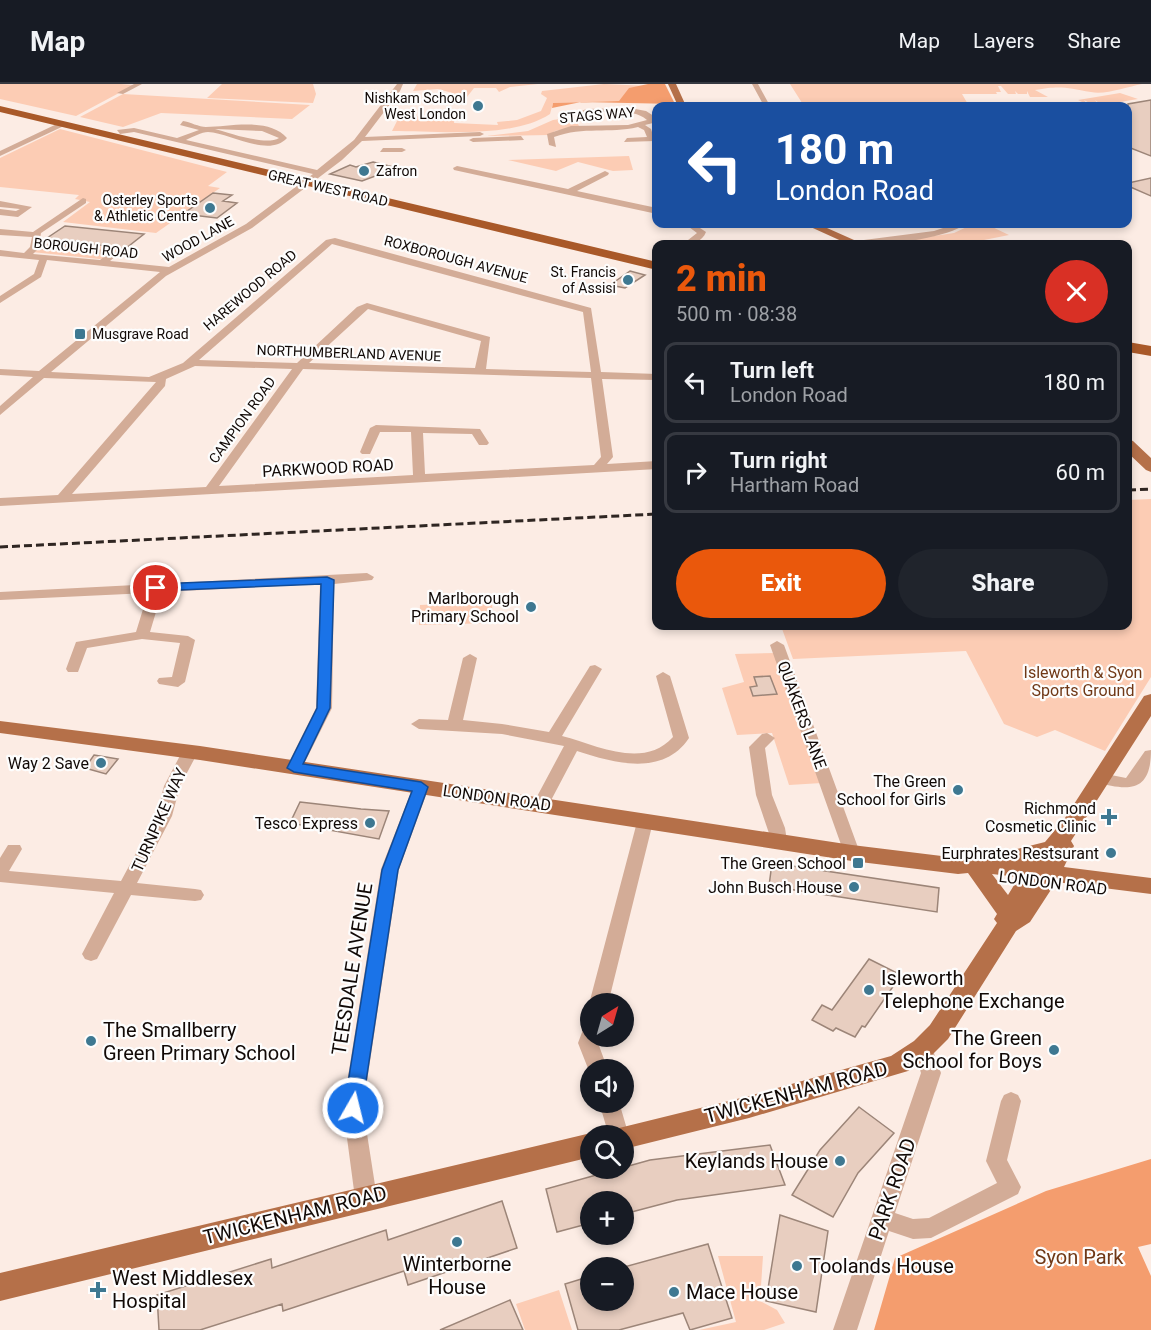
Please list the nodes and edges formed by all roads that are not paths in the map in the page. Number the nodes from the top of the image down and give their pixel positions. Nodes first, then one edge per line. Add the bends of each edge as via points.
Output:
1 (139, 84) edge
2 (400, 84) edge
3 (672, 84) edge
4 (755, 84) edge
5 (121, 93) dead end
6 (680, 102) edge
7 (765, 102) edge
8 (0, 104) edge
9 (0, 109) edge
10 (586, 111) dead end
11 (652, 119) edge
12 (652, 122) edge
13 (183, 123) dead end
14 (64, 124) junction
15 (640, 125) junction
16 (208, 129) junction
17 (120, 132) junction
18 (395, 137) junction
19 (521, 138) dead end
20 (360, 139) junction
21 (178, 140) junction
22 (627, 140) dead end
23 (543, 146) dead end
24 (383, 150) dead end
25 (0, 154) edge
26 (457, 168) dead end
27 (605, 173) dead end
28 (312, 178) junction
29 (570, 192) junction
30 (83, 201) dead end
31 (0, 204) edge
32 (652, 210) edge
33 (0, 212) edge
34 (696, 228) edge
35 (819, 228) edge
36 (948, 228) edge
37 (0, 232) edge
38 (34, 235) junction
39 (692, 240) edge
40 (847, 240) edge
41 (886, 240) edge
42 (334, 241) joint
43 (34, 248) junction
44 (0, 253) edge
45 (25, 255) junction
46 (44, 257) junction
47 (652, 260) edge
48 (103, 262) junction
49 (652, 265) edge
50 (170, 270) junction
51 (0, 289) edge
52 (14, 291) junction
53 (0, 300) edge
54 (1151, 351) edge
55 (1134, 356) edge
56 (187, 365) junction
57 (299, 367) junction
58 (0, 372) edge
59 (480, 372) junction
60 (43, 373) junction
61 (595, 376) junction
62 (652, 377) edge
63 (161, 378) junction
64 (0, 412) edge
65 (417, 429) junction
66 (483, 443) dead end
67 (1132, 448) edge
68 (366, 452) dead end
69 (652, 465) edge
70 (599, 466) junction
71 (1151, 466) edge
72 (419, 480) junction
73 (209, 491) junction
74 (60, 500) junction
75 (0, 502) edge
76 (367, 577) dead end
77 (327, 580) junction
78 (156, 588) junction
79 (0, 596) edge
80 (142, 635) junction
81 (777, 645) dead end
82 (470, 658) dead end
83 (74, 669) dead end
84 (595, 669) dead end
85 (663, 676) dead end
86 (173, 685) dead end
87 (1151, 700) edge
88 (419, 724) dead end
89 (454, 724) junction
90 (0, 727) edge
91 (553, 738) junction
92 (767, 738) dead end
93 (573, 744) junction
94 (190, 752) junction
95 (1151, 755) edge
96 (294, 768) junction
97 (1101, 778) junction
98 (421, 787) junction
99 (541, 804) junction
100 (645, 822) junction
101 (779, 841) junction
102 (1055, 845) junction
103 (14, 849) dead end
104 (852, 853) junction
105 (971, 868) junction
106 (0, 874) edge
107 (1038, 877) junction
108 (1151, 886) edge
109 (128, 888) junction
110 (195, 895) dead end
111 (1151, 896) edge
112 (1009, 918) junction
113 (91, 954) dead end
114 (601, 993) edge
115 (923, 1048) junction
116 (1011, 1101) dead end
117 (634, 1134) edge
118 (580, 1148) edge
119 (366, 1198) junction
120 (883, 1218) junction
121 (0, 1287) edge
122 (845, 1330) edge

1 - 5 street
2 - 20 street, WOOD LANE
3 - 6 main road
4 - 7 street
8 - 17 highway, GREAT WEST ROAD
9 - 14 highway, GREAT WEST ROAD
10 - 11 street via 638,111
12 - 15 street, STAGS WAY
13 - 16 street
14 - 25 street
14 - 28 highway, GREAT WEST ROAD
15 - 22 street via 652,139
15 - 23 street, STAGS WAY via 564,129 550,136 558,145
16 - 16 street via 269,130 284,138 272,143
16 - 21 street
17 - 21 street via 134,130
17 - 28 highway, GREAT WEST ROAD
18 - 19 street via 474,141
18 - 20 street
18 - 24 street via 392,142 398,150
20 - 28 street, WOOD LANE
21 - 28 street
26 - 29 street
27 - 29 street
28 - 47 highway, GREAT WEST ROAD
28 - 49 highway, GREAT WEST ROAD
28 - 50 street, WOOD LANE via 249,226
29 - 32 street
30 - 38 street
31 - 33 street via 28,207 18,214
34 - 39 street via 702,232
35 - 40 main road
36 - 41 street
37 - 38 street
38 - 43 street
42 - 56 street, HAREWOOD ROAD
42 - 61 street, ROXBOROUGH AVENUE via 588,310
43 - 45 street
43 - 48 street via 96,248 112,255
44 - 45 street, BOROUGH ROAD
45 - 46 street, BOROUGH ROAD
46 - 48 street, BOROUGH ROAD
46 - 52 street via 38,275
48 - 50 street, BOROUGH ROAD
50 - 60 street, WOOD LANE
51 - 52 street
52 - 53 street
54 - 55 highway
56 - 57 street, NORTHUMBERLAND AVENUE
56 - 63 street, NORTHUMBERLAND AVENUE
57 - 59 street, NORTHUMBERLAND AVENUE
57 - 59 street, CAMPION ROAD via 367,306 486,339
57 - 73 street, CAMPION ROAD
58 - 60 street
59 - 61 street, NORTHUMBERLAND AVENUE
60 - 63 street, NORTHUMBERLAND AVENUE
60 - 64 street, WOOD LANE
61 - 62 street, NORTHUMBERLAND AVENUE
61 - 70 street, ROXBOROUGH AVENUE via 607,458
63 - 74 street via 161,384
65 - 66 street via 476,431
65 - 68 street via 376,428
65 - 72 street
67 - 71 main road
69 - 70 street, PARKWOOD ROAD
70 - 72 street, PARKWOOD ROAD
72 - 73 street, PARKWOOD ROAD
73 - 74 street, PARKWOOD ROAD
74 - 75 street, PARKWOOD ROAD
76 - 77 street
77 - 78 street
77 - 96 street via 324,708
78 - 79 street
78 - 80 street
80 - 83 street via 83,641
80 - 86 street via 188,640
81 - 104 street, QUAKERS LANE
82 - 89 street
84 - 91 street
85 - 93 street via 681,738 673,748 656,757 631,759
87 - 97 main road, TWICKENHAM ROAD
88 - 89 street
89 - 91 street
90 - 94 main road, LONDON ROAD
91 - 93 street
92 - 101 street via 757,747 760,776 768,809 777,823
93 - 99 street
94 - 96 main road, LONDON ROAD
94 - 109 street, TURNPIKE WAY
95 - 97 street via 1132,782
96 - 98 main road, LONDON ROAD
97 - 102 main road, TWICKENHAM ROAD
98 - 99 main road, LONDON ROAD
98 - 119 street, TEESDALE AVENUE via 390,870 353,1108
99 - 100 main road, LONDON ROAD
100 - 101 main road, LONDON ROAD
100 - 114 street
101 - 104 main road, LONDON ROAD
102 - 105 main road
102 - 107 main road, TWICKENHAM ROAD via 1062,849
103 - 106 street
104 - 105 main road, LONDON ROAD
105 - 107 main road, LONDON ROAD
105 - 112 main road
106 - 109 street
107 - 108 main road, LONDON ROAD
107 - 111 main road, LONDON ROAD
107 - 112 main road, TWICKENHAM ROAD via 1017,921
109 - 110 street, TURNPIKE WAY
109 - 113 street, TURNPIKE WAY
112 - 115 main road, TWICKENHAM ROAD via 947,1020
115 - 117 main road, TWICKENHAM ROAD via 899,1064 844,1081
115 - 120 street, PARK ROAD via 931,1073
116 - 120 street via 996,1161 1010,1187 931,1228 913,1229
118 - 119 main road, TWICKENHAM ROAD
119 - 121 main road, TWICKENHAM ROAD
120 - 122 street, PARK ROAD

